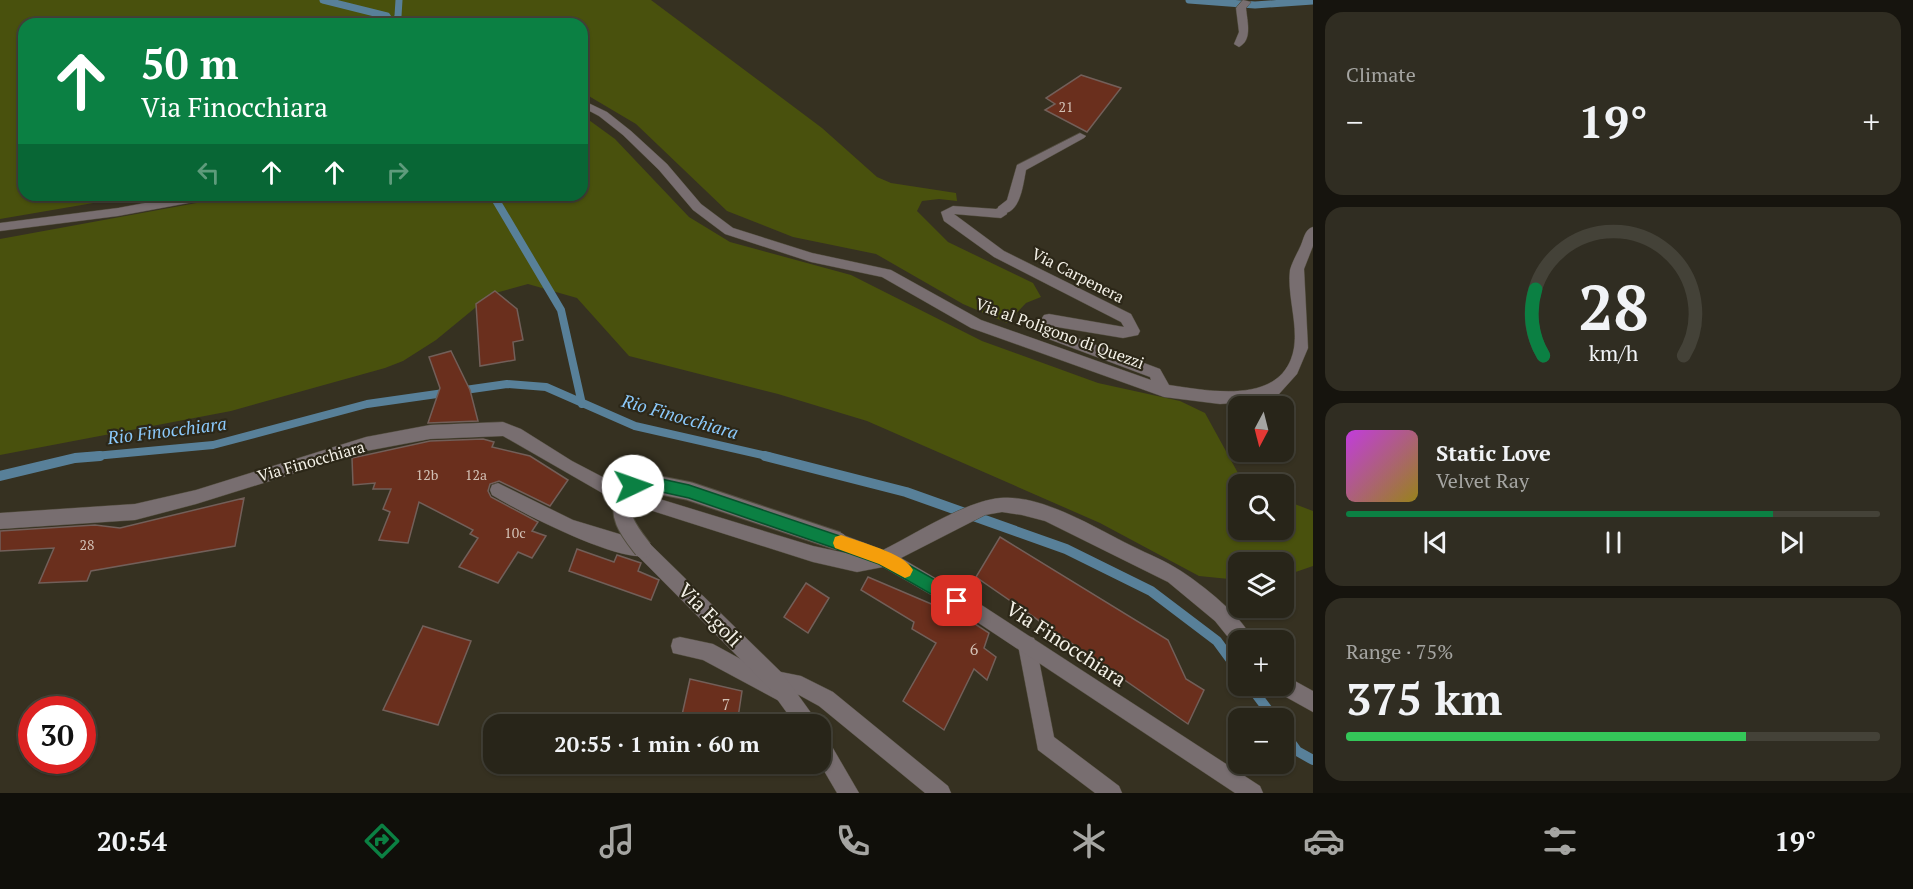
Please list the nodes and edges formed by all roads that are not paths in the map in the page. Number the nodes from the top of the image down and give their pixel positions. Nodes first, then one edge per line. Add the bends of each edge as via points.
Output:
1 (1244, 4) dead end
2 (1239, 44) dead end
3 (588, 106) edge
4 (1080, 136) dead end
5 (178, 201) edge
6 (0, 227) edge
7 (1313, 231) edge
8 (1164, 391) junction
9 (610, 489) dead end
10 (498, 490) dead end
11 (640, 500) dead end
12 (0, 522) edge
13 (837, 541) joint
14 (643, 549) junction
15 (884, 558) junction
16 (1234, 630) edge
17 (1027, 645) junction
18 (680, 646) dead end
19 (781, 688) junction
20 (1294, 691) edge
21 (1313, 702) edge
22 (800, 714) edge
23 (831, 763) edge
24 (849, 793) edge
25 (941, 793) edge
26 (1112, 793) edge
27 (1253, 793) edge

1 - 2 street via 1244,32
3 - 8 street, Via al Poligono di Quezzi via 627,133 663,166 697,207 729,231 811,257 886,273 976,324
4 - 8 street, Via Carpenera via 1021,168 1013,202 1001,214 953,210 947,212 948,218 999,254 1126,318 1133,331 1123,333 1049,319 1043,327 1051,334 1155,373
5 - 6 street
7 - 8 street, Via al Poligono di Quezzi via 1297,269 1301,348 1292,370 1274,390 1220,398
9 - 12 street, Via Finocchiara via 503,429 430,432 366,444 135,512
10 - 14 street via 544,516 618,544
11 - 15 street via 813,554 857,564
13 - 14 street, Via Egoli, bridge via 689,491 643,482 625,492 620,508 621,520
13 - 15 street, Via Finocchiara
14 - 19 street, Via Egoli
15 - 16 street via 983,508 1012,506 1048,514 1174,576
15 - 17 street, Via Finocchiara
17 - 26 street via 1046,743
17 - 27 street, Via Finocchiara
18 - 19 street via 706,651
19 - 22 street, Via Egoli
19 - 25 street via 801,686 826,699
20 - 21 street
23 - 24 street

